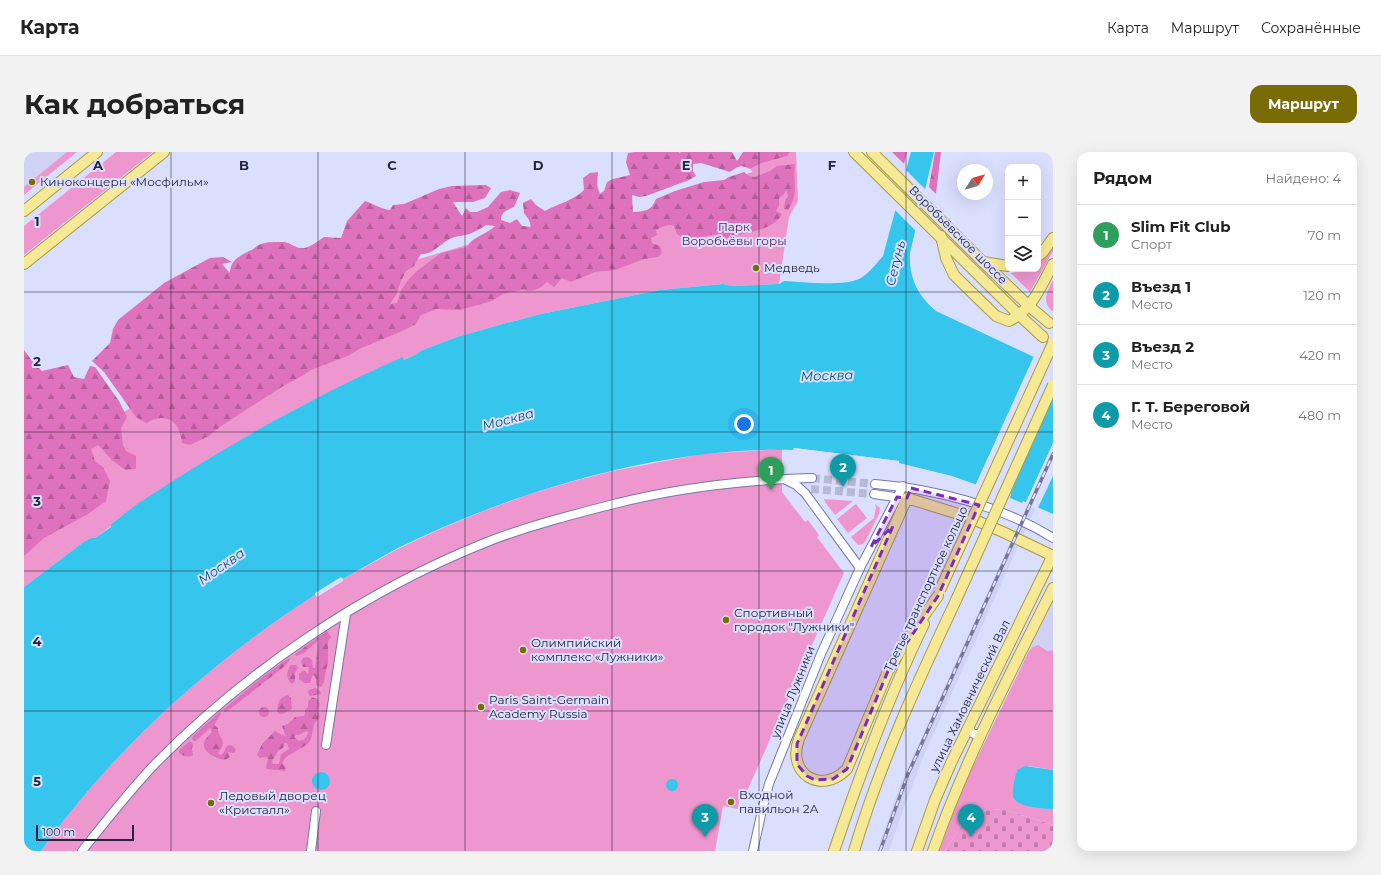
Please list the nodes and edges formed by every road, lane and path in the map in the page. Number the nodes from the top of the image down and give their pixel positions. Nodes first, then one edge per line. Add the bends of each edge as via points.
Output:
1 (97, 152) edge
2 (164, 152) edge
3 (854, 152) edge
4 (872, 152) edge
5 (24, 212) edge
6 (941, 236) junction
7 (1053, 238) edge
8 (1041, 254) edge
9 (983, 262) junction
10 (24, 264) edge
11 (1053, 264) edge
12 (1005, 266) edge
13 (1029, 306) junction
14 (1019, 315) junction
15 (1049, 323) dead end
16 (1043, 337) dead end
17 (1053, 343) edge
18 (1053, 385) edge
19 (812, 478) tunnel mouth
20 (783, 479) junction
21 (875, 484) tunnel mouth
22 (903, 486) junction
23 (800, 488) junction
24 (911, 488) junction
25 (811, 489) tunnel mouth
26 (874, 494) tunnel mouth
27 (902, 498) junction
28 (895, 523) junction
29 (1053, 538) edge
30 (871, 547) junction
31 (1053, 556) edge
32 (860, 568) junction
33 (1053, 588) edge
34 (938, 596) junction
35 (346, 614) junction
36 (970, 724) junction
37 (983, 730) junction
38 (326, 745) dead end
39 (316, 811) dead end
40 (82, 851) edge
41 (311, 851) edge
42 (753, 851) edge
43 (834, 851) edge
44 (854, 851) edge
45 (917, 851) edge
46 (933, 851) edge

1 - 5 main road
2 - 10 main road
3 - 6 main road, Воробьёвское шоссе
4 - 9 main road, Воробьёвское шоссе
6 - 14 main road, Воробьёвское шоссе
6 - 14 main road via 949,266 966,288 996,316 1009,321
7 - 8 main road
9 - 12 main road
9 - 13 main road, Воробьёвское шоссе
11 - 13 main road
13 - 14 main road
13 - 15 main road, Воробьёвское шоссе
14 - 16 main road, Воробьёвское шоссе
17 - 34 main road, Третье транспортное кольцо, bridge
18 - 44 main road, bridge via 908,704 875,788
19 - 20 street
20 - 23 street
20 - 35 street via 714,485 646,496 551,520 445,560 404,580
21 - 22 street
22 - 24 street
22 - 27 street, улица Лужники
23 - 25 street
23 - 32 street
24 - 27 street
24 - 29 street via 989,508 1017,518
26 - 27 street
27 - 28 main road
27 - 30 street, улица Лужники
27 - 31 main road via 968,517
28 - 30 street, улица Лужники
28 - 34 main road via 798,739 796,759 803,772 811,778 821,781 833,779 847,769 888,671
30 - 32 street, улица Лужники
31 - 36 main road, улица Хамовнический Вал
32 - 42 street, улица Лужники via 821,654 771,779
33 - 37 main road
34 - 43 main road, Третье транспортное кольцо via 890,696 857,781
35 - 38 street
35 - 40 street via 269,665 203,719 143,778
36 - 37 street via 970,731 974,734 979,734
36 - 45 main road, улица Хамовнический Вал via 935,800
37 - 46 main road
39 - 41 street

